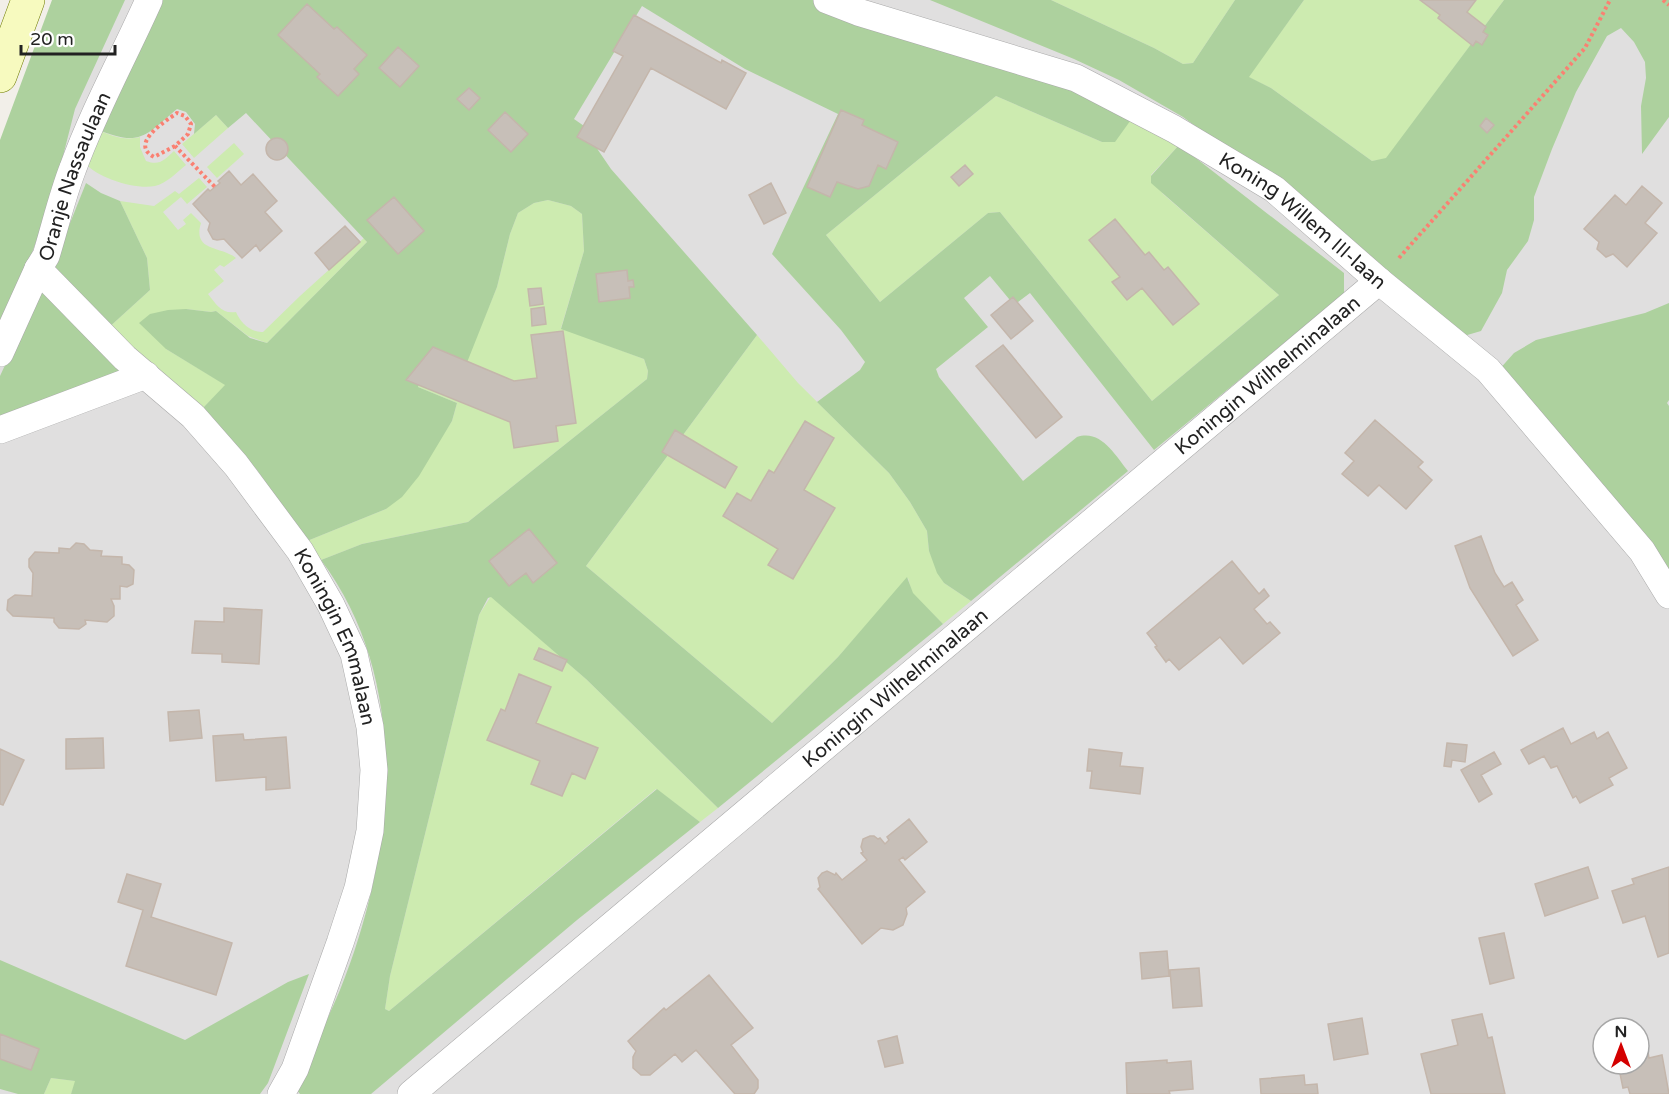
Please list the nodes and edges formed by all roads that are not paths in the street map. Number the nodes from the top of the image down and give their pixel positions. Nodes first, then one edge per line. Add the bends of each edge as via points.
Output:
1 (28, 0) edge
2 (149, 0) edge
3 (827, 0) edge
4 (0, 76) edge
5 (39, 269) junction
6 (1378, 281) junction
7 (0, 353) edge
8 (146, 375) junction
9 (0, 430) edge
10 (1669, 595) edge
11 (281, 1094) edge
12 (411, 1094) edge

1 - 4 main road
2 - 5 street, Oranje Nassaulaan via 73,167
3 - 6 street, Koning Willem III-laan via 1077,78 1174,129 1274,189
5 - 7 street, Oranje Nassaulaan
5 - 8 street, Koningin Emmalaan via 124,358
6 - 10 street, Koning Willem III-laan via 1488,370 1642,551
6 - 12 street, Koningin Wilhelminalaan
8 - 9 street
8 - 11 street, Koningin Emmalaan via 193,416 236,465 300,551 354,654 370,727 374,770 371,821 358,888 295,1069

